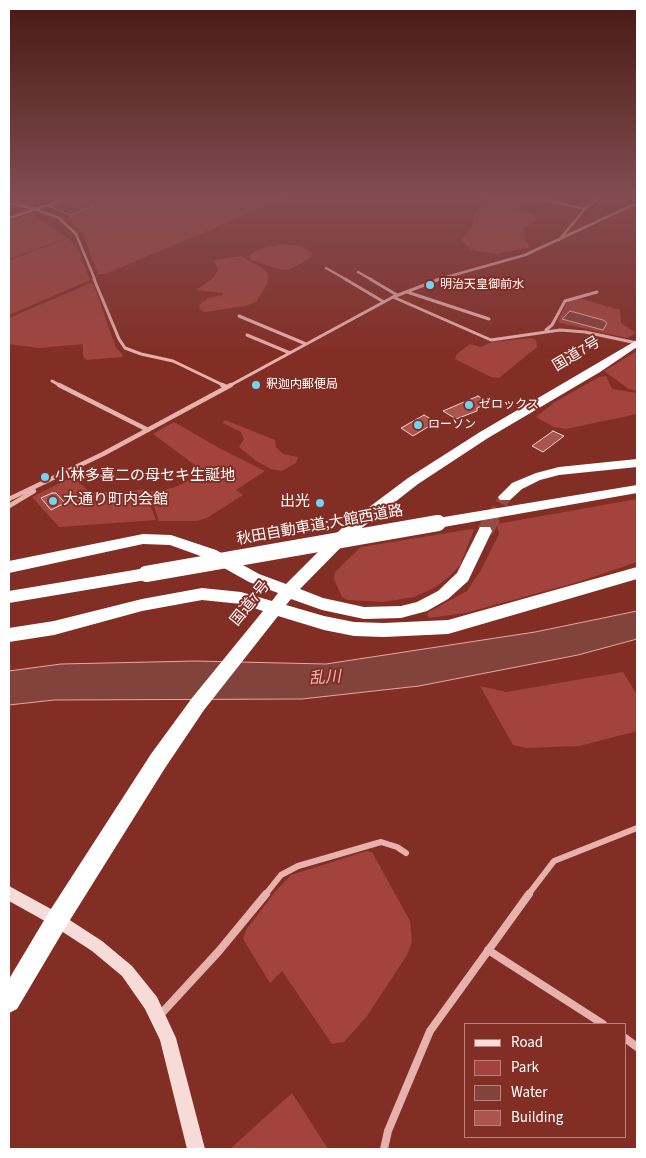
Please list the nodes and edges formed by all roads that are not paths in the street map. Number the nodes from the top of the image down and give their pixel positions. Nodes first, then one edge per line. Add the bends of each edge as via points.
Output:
1 (83, 250) edge
2 (536, 250) edge
3 (326, 268) dead end
4 (358, 272) dead end
5 (407, 291) junction
6 (597, 292) dead end
7 (395, 296) junction
8 (384, 302) junction
9 (239, 316) dead end
10 (489, 320) dead end
11 (545, 331) junction
12 (247, 335) dead end
13 (637, 343) edge
14 (306, 344) junction
15 (290, 352) junction
16 (52, 381) dead end
17 (227, 387) junction
18 (148, 430) junction
19 (637, 463) edge
20 (51, 480) junction
21 (637, 489) edge
22 (505, 497) tunnel mouth
23 (9, 499) edge
24 (9, 506) edge
25 (486, 531) tunnel mouth
26 (9, 567) edge
27 (637, 573) edge
28 (288, 592) junction
29 (9, 598) edge
30 (275, 608) junction
31 (9, 635) edge
32 (637, 828) edge
33 (406, 853) dead end
34 (9, 893) edge
35 (57, 920) junction
36 (488, 950) junction
37 (9, 1001) edge
38 (158, 1018) junction
39 (601, 1023) edge
40 (626, 1039) edge
41 (637, 1046) edge
42 (196, 1149) edge
43 (384, 1149) edge

1 - 17 street via 125,348 173,361
2 - 5 street
3 - 8 street
4 - 7 street
5 - 7 street
5 - 10 street
6 - 11 street via 565,301
7 - 8 street
7 - 11 street via 491,340
8 - 14 street
9 - 14 street
11 - 13 street via 585,332
12 - 15 street
13 - 28 highway, 国道7号 via 413,481 349,530
14 - 15 street
15 - 17 street
16 - 18 street
17 - 18 street
18 - 20 street
19 - 22 highway via 536,476
20 - 23 street
20 - 24 street
21 - 29 highway, 秋田自動車道;大館西道路, bridge
25 - 28 highway via 463,577 421,607 401,612 364,614
26 - 28 highway via 143,539 166,540 211,554
27 - 30 highway via 448,626 354,628 324,623
28 - 30 highway, 国道7号
30 - 31 highway via 241,598 202,594 142,605 54,628
30 - 35 highway, 国道7号 via 198,704 158,761
32 - 36 street via 554,861
33 - 38 street via 381,842 298,866 281,875 219,951
34 - 35 street
35 - 37 highway, 国道7号
35 - 38 street via 128,971
36 - 39 street
36 - 43 street via 430,1031 388,1131
38 - 42 street via 168,1038
40 - 41 street

